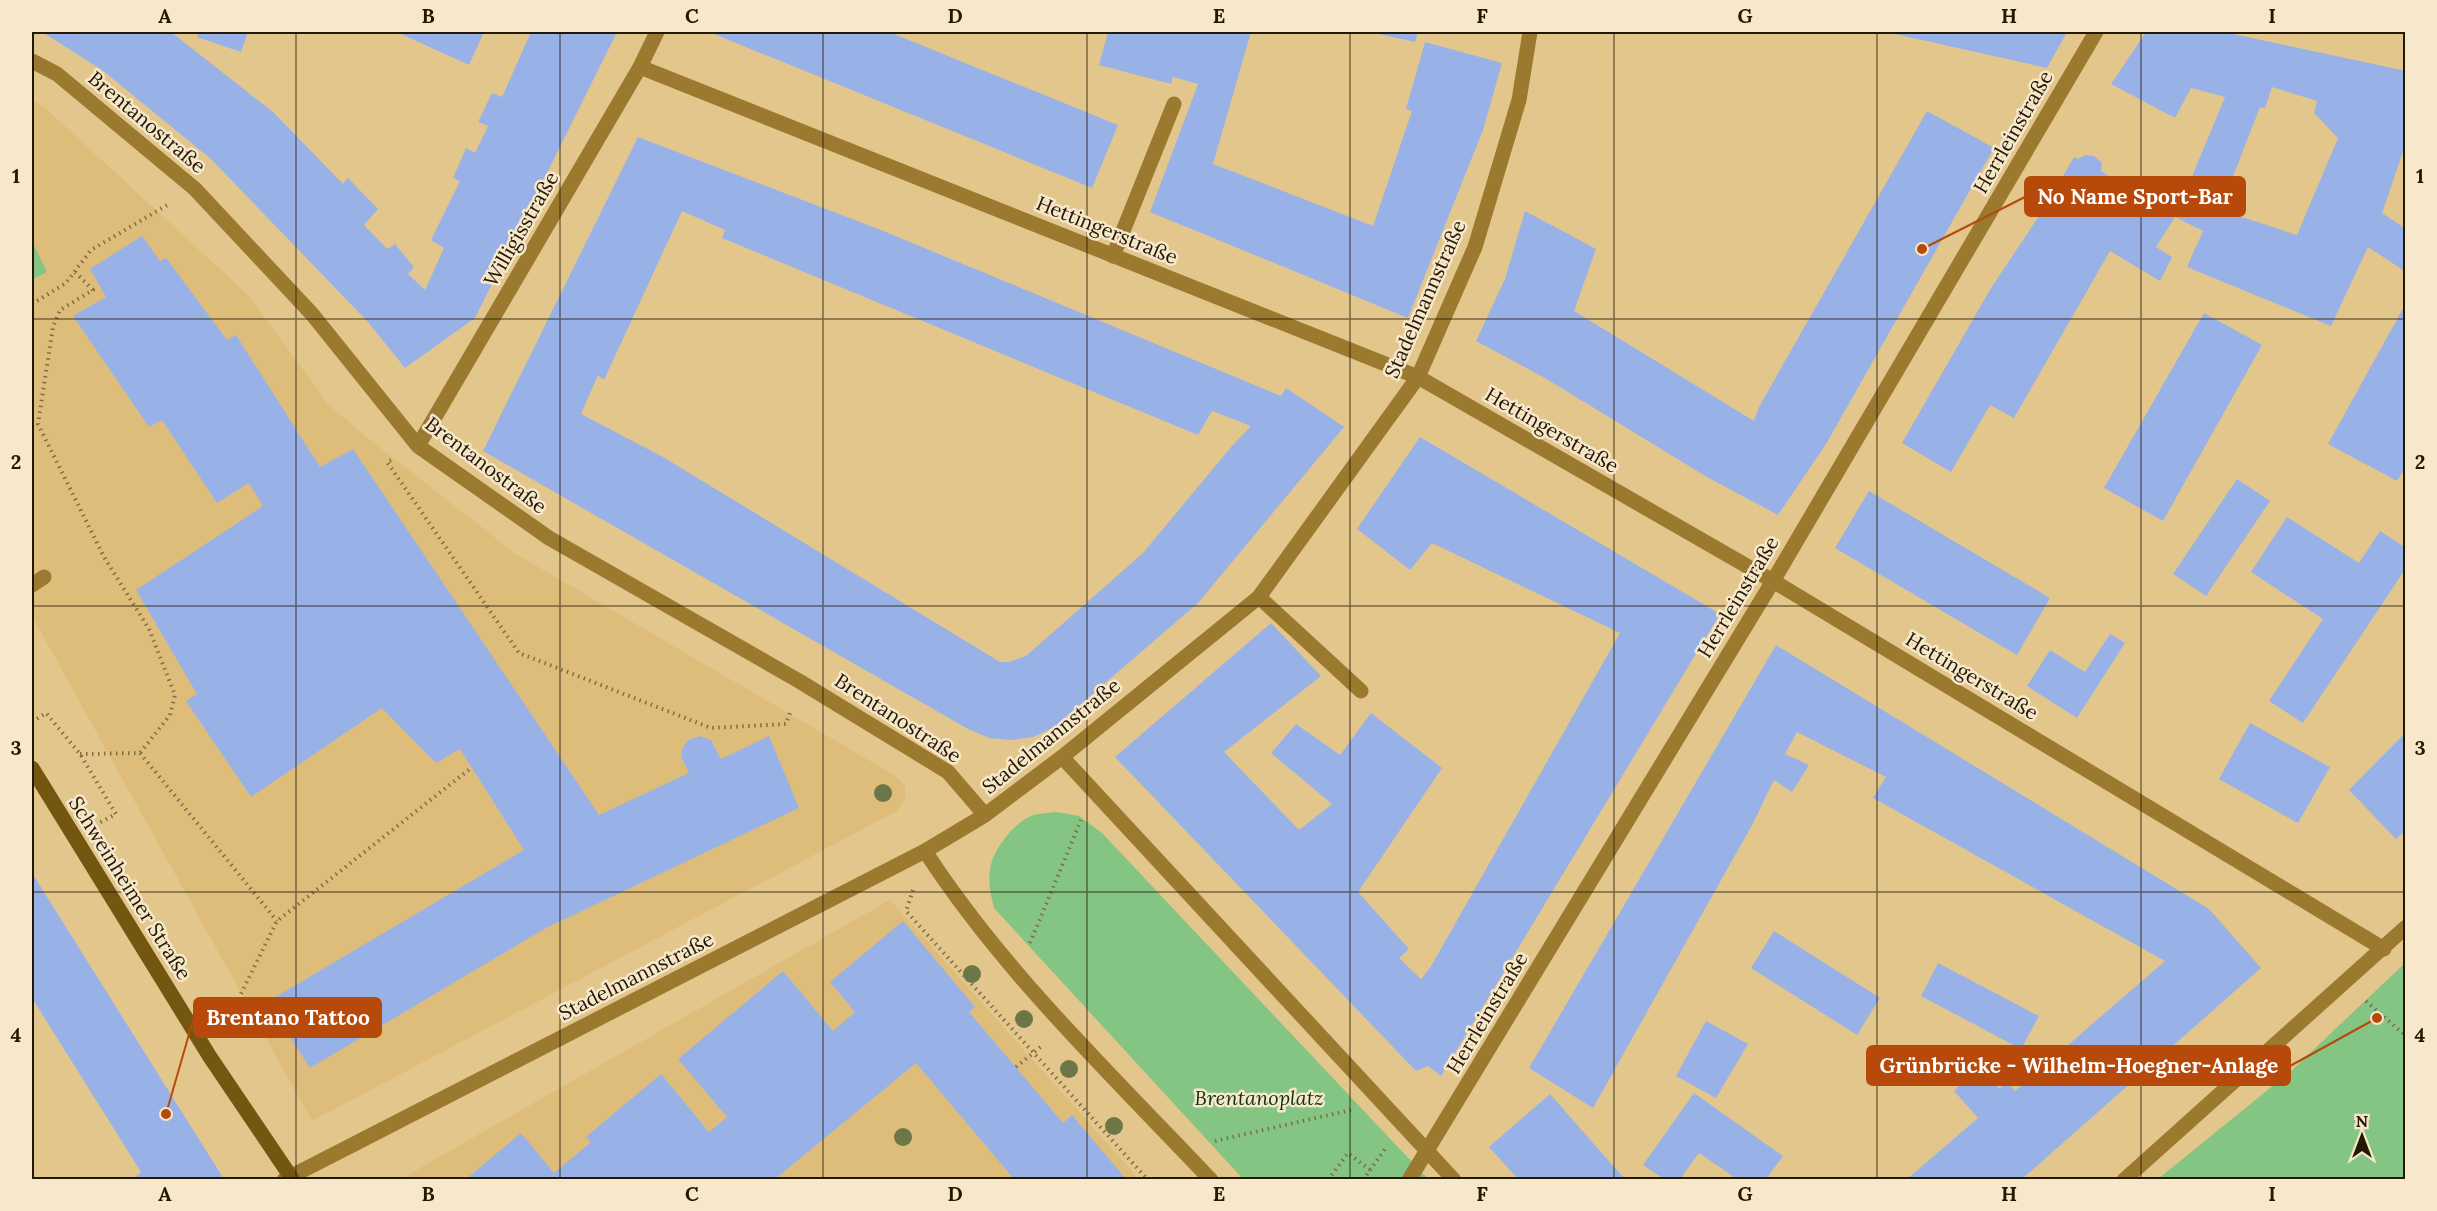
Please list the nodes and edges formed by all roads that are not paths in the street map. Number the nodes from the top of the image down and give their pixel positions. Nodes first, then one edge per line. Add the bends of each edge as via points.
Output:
1 (657, 32) edge
2 (1530, 32) edge
3 (2096, 32) edge
4 (32, 61) edge
5 (640, 67) junction
6 (1174, 104) dead end
7 (1113, 256) junction
8 (1418, 378) junction
9 (418, 446) junction
10 (1773, 581) junction
11 (1259, 597) junction
12 (1361, 691) dead end
13 (1062, 757) junction
14 (34, 777) edge
15 (986, 815) junction
16 (925, 851) junction
17 (2406, 927) edge
18 (2384, 949) junction
19 (1428, 1152) junction
20 (289, 1178) edge
21 (1211, 1179) edge
22 (1409, 1179) edge
23 (1454, 1179) edge
24 (2124, 1179) edge

1 - 5 street, Willigisstraße
2 - 8 street, Stadelmannstraße via 1519,100 1475,247
3 - 10 street, Herrleinstraße
4 - 9 street, Brentanostraße via 57,75 195,189 312,314
5 - 7 street, Hettingerstraße
5 - 9 street, Willigisstraße
6 - 7 street
7 - 8 street, Hettingerstraße
8 - 10 street, Hettingerstraße
8 - 11 street, Stadelmannstraße
9 - 15 street, Brentanostraße via 549,538 800,681 948,772
10 - 18 street, Hettingerstraße
10 - 19 street, Herrleinstraße
11 - 12 street
11 - 13 street, Stadelmannstraße
13 - 15 street, Stadelmannstraße
13 - 19 street
14 - 20 street, Schweinheimer Straße
15 - 16 street, Stadelmannstraße
16 - 20 street, Stadelmannstraße
16 - 21 street via 955,898 1018,974
17 - 18 street
18 - 24 street
19 - 22 street, Herrleinstraße
19 - 23 street

